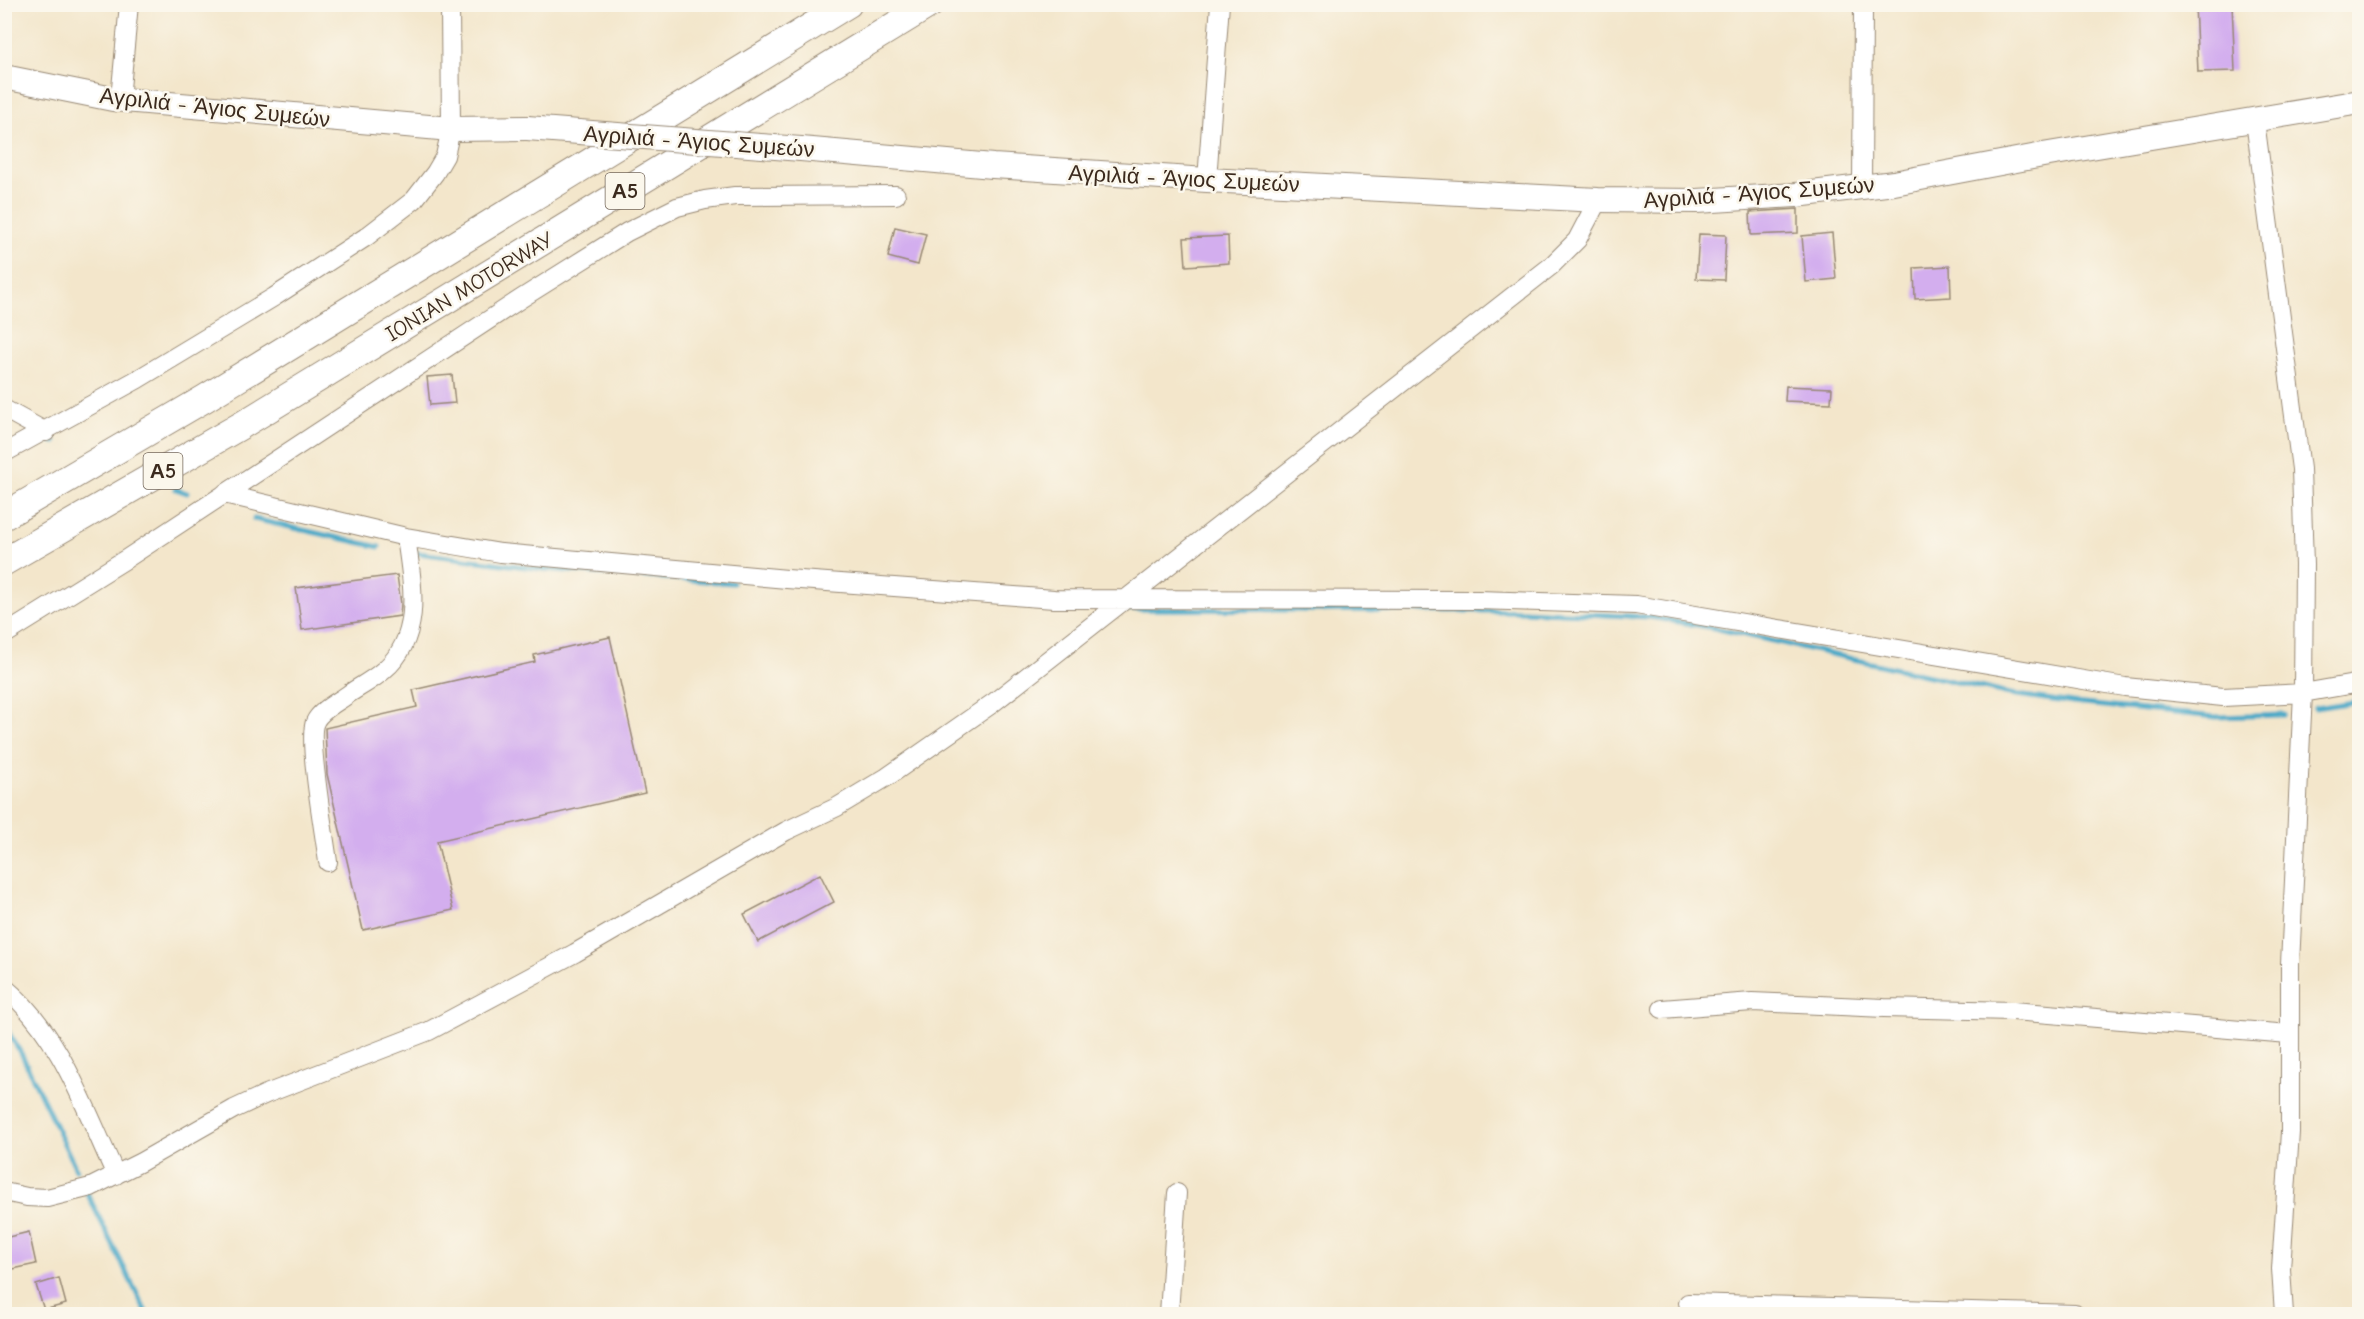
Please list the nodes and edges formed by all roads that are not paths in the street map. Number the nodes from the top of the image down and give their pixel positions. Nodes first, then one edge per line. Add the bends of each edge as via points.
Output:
1 (129, 4) edge
2 (450, 4) edge
3 (848, 4) edge
4 (930, 4) edge
5 (1220, 4) edge
6 (1863, 4) edge
7 (4, 77) edge
8 (120, 99) junction
9 (2360, 102) edge
10 (2255, 121) junction
11 (452, 129) junction
12 (1207, 180) junction
13 (1862, 187) junction
14 (897, 195) dead end
15 (1598, 200) junction
16 (4, 409) edge
17 (46, 432) junction
18 (4, 453) edge
19 (224, 494) junction
20 (4, 516) edge
21 (406, 537) junction
22 (4, 562) edge
23 (1127, 599) junction
24 (4, 635) edge
25 (2360, 683) edge
26 (2303, 693) junction
27 (328, 862) dead end
28 (4, 987) edge
29 (1662, 1009) dead end
30 (2289, 1034) junction
31 (116, 1175) junction
32 (4, 1192) edge
33 (1177, 1193) dead end
34 (1688, 1303) dead end
35 (1169, 1314) edge
36 (2075, 1314) edge
37 (2284, 1314) edge

1 - 8 street
2 - 11 street
3 - 20 highway, IONIAN MOTORWAY / Α5 via 204,399
4 - 22 highway, IONIAN MOTORWAY / Α5 via 242,425
5 - 12 street
6 - 13 street
7 - 8 main road, Αγριλιά - Άγιος Συμεών
8 - 11 main road, Αγριλιά - Άγιος Συμεών
9 - 10 main road, Αγριλιά - Άγιος Συμεών
10 - 13 main road, Αγριλιά - Άγιος Συμεών
10 - 26 street via 2301,470
11 - 12 main road, Αγριλιά - Άγιος Συμεών, bridge via 527,128
11 - 17 street via 435,174 414,200 366,237 274,297
12 - 15 main road, Αγριλιά - Άγιος Συμεών
13 - 15 main road, Αγριλιά - Άγιος Συμεών via 1697,201
14 - 19 street via 735,196 677,207 627,232 522,298
15 - 23 street via 1576,240 1551,266
16 - 17 street
17 - 18 street
19 - 21 street
19 - 24 street
21 - 23 street via 501,553 901,589
21 - 27 street via 414,598 411,624 402,648 385,670 315,722 316,769
23 - 26 street via 1478,600 1636,605 2126,687 2223,697
23 - 31 street via 993,703 837,807 786,831 575,953 429,1031 266,1094
25 - 26 street
26 - 30 street
28 - 31 street via 22,1002 48,1035
29 - 30 street via 1752,1002 2013,1011
30 - 37 street via 2290,1132 2281,1269
31 - 32 street via 91,1187 46,1198
33 - 35 street
34 - 36 street

